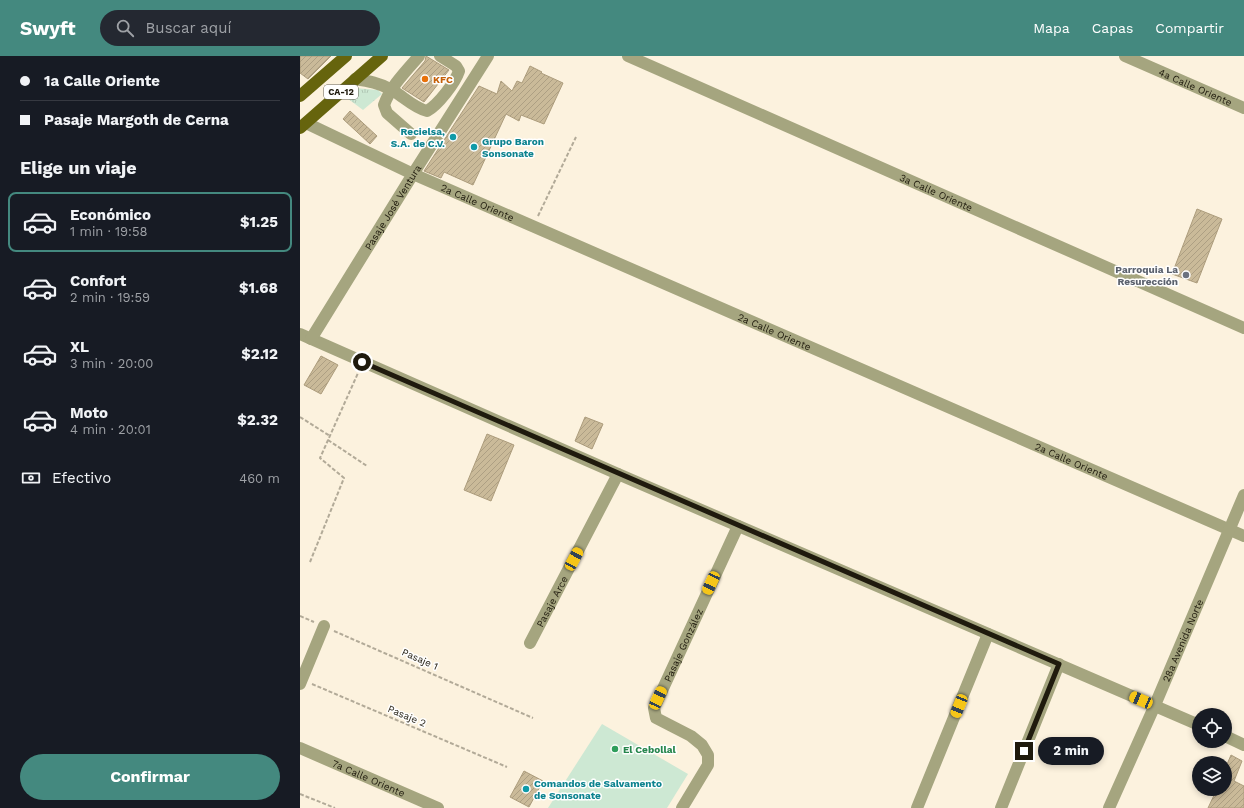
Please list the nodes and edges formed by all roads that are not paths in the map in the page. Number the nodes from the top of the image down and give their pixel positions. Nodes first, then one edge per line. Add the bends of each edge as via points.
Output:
1 (346, 56) edge
2 (382, 56) edge
3 (418, 56) edge
4 (488, 56) edge
5 (628, 56) edge
6 (1125, 56) edge
7 (445, 57) edge
8 (355, 79) junction
9 (391, 90) junction
10 (300, 96) edge
11 (1244, 108) edge
12 (303, 125) edge
13 (411, 134) dead end
14 (413, 174) junction
15 (1244, 328) edge
16 (306, 337) edge
17 (618, 474) junction
18 (1244, 495) edge
19 (738, 526) junction
20 (1228, 530) junction
21 (1244, 536) edge
22 (324, 626) road end
23 (988, 634) junction
24 (530, 643) dead end
25 (1059, 664) junction
26 (301, 682) edge
27 (1155, 705) junction
28 (1192, 722) edge
29 (1232, 739) edge
30 (1244, 745) edge
31 (300, 748) edge
32 (438, 808) edge
33 (682, 808) edge
34 (917, 808) edge
35 (1000, 808) edge
36 (1109, 808) edge

1 - 10 main road
2 - 8 main road, CA-12
3 - 9 street
4 - 14 street, Pasaje José Ventura
5 - 15 street, 3a Calle Oriente
6 - 11 street, 4a Calle Oriente
7 - 9 street via 459,71 433,108 427,111 420,109
8 - 9 street via 372,82
8 - 12 main road, CA-12
9 - 13 street via 384,105 387,113
12 - 14 street, 2a Calle Oriente
14 - 16 street, Pasaje José Ventura
14 - 20 street, 2a Calle Oriente
16 - 17 street
17 - 19 street
17 - 24 street, Pasaje Arce
18 - 20 street, 28a Avenida Norte
19 - 23 street
19 - 33 street, Pasaje González via 654,708 656,718 691,736 702,745 708,755 708,765
20 - 21 street, 2a Calle Oriente
20 - 27 street, 28a Avenida Norte
22 - 26 street
23 - 25 street
23 - 34 street
25 - 27 street
25 - 35 street
27 - 28 street
27 - 36 street, 28a Avenida Norte
29 - 30 street
31 - 32 street, 7a Calle Oriente

